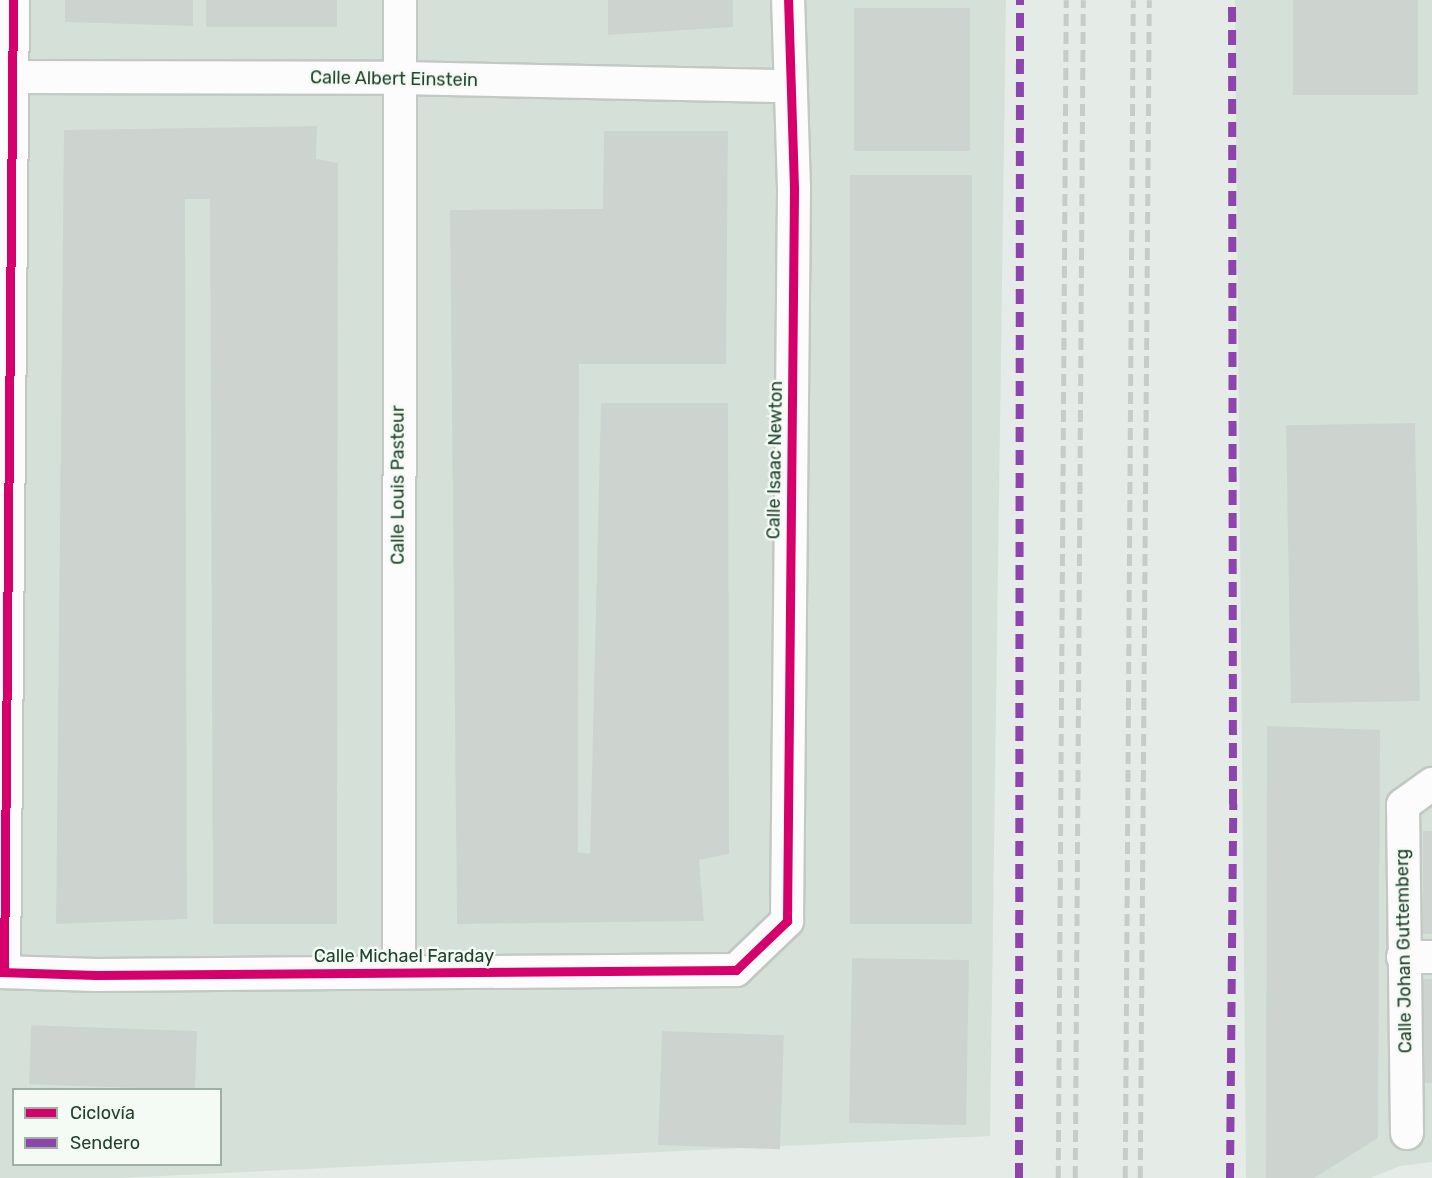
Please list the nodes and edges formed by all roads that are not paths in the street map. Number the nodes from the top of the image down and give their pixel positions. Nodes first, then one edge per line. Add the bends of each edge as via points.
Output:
1 (14, 0) edge
2 (400, 0) edge
3 (788, 0) edge
4 (7, 78) edge
5 (399, 78) junction
6 (788, 86) junction
7 (1432, 784) edge
8 (787, 921) joint
9 (1418, 957) edge
10 (399, 970) junction
11 (2, 972) edge
12 (1407, 1133) dead end

1 - 4 street
2 - 5 street, Calle Louis Pasteur
3 - 6 street, Calle Isaac Newton
4 - 5 street, Calle Albert Einstein
4 - 11 street
5 - 6 street, Calle Albert Einstein
5 - 10 street, Calle Louis Pasteur
6 - 8 street, Calle Isaac Newton via 794,200
7 - 9 street, Calle Johan Guttemberg via 1403,805
8 - 10 street, Calle Michael Faraday via 736,970
9 - 12 street, Calle Johan Guttemberg
10 - 11 street, Calle Michael Faraday via 107,975

